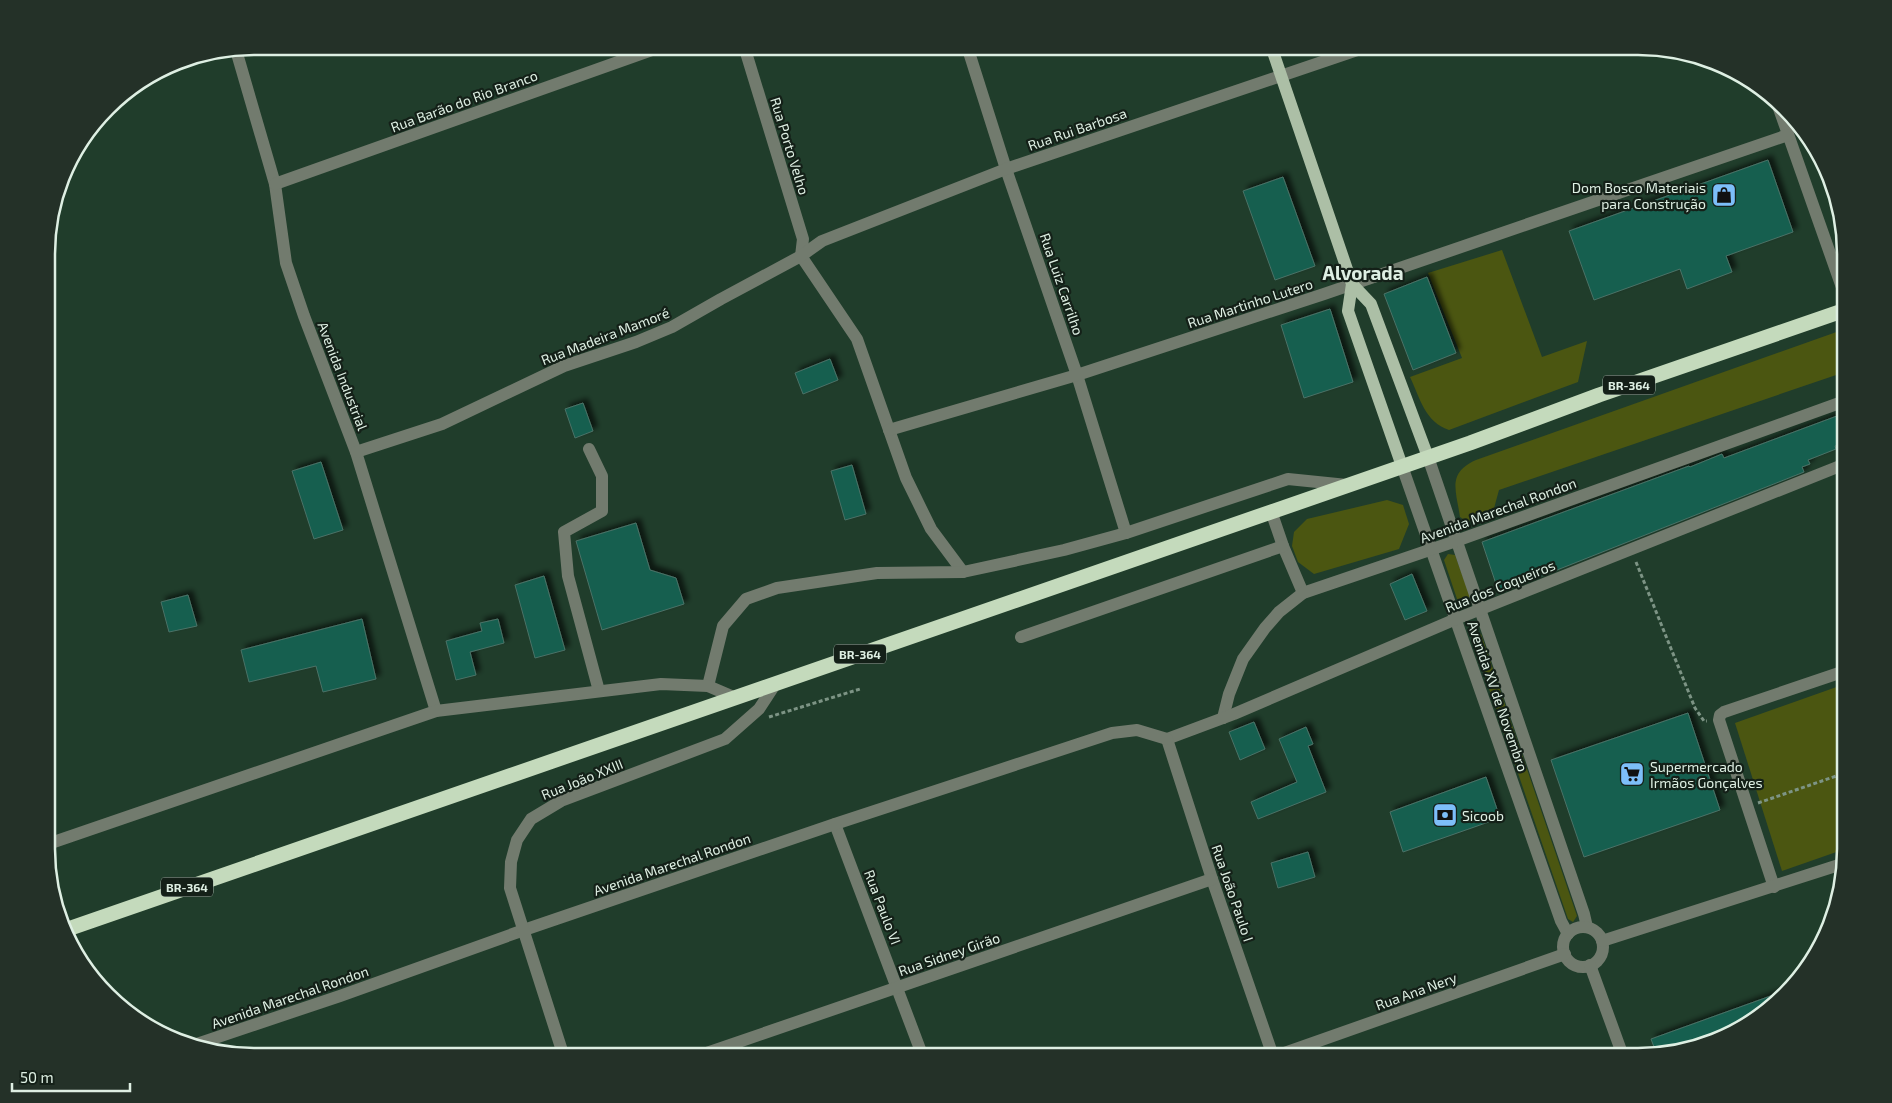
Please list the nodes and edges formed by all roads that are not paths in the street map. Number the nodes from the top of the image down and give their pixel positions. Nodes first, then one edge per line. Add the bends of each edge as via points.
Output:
1 (638, 55) edge
2 (747, 55) edge
3 (970, 55) edge
4 (1274, 55) edge
5 (1343, 55) edge
6 (238, 56) edge
7 (1281, 76) junction
8 (1781, 116) edge
9 (1788, 135) junction
10 (1006, 169) junction
11 (275, 184) junction
12 (801, 256) junction
13 (1837, 273) edge
14 (1352, 284) junction
15 (1837, 313) edge
16 (1077, 375) junction
17 (1837, 404) edge
18 (889, 430) junction
19 (589, 449) dead end
20 (356, 452) junction
21 (1428, 457) junction
22 (1402, 466) junction
23 (1837, 467) edge
24 (1347, 485) junction
25 (1271, 511) junction
26 (1126, 533) junction
27 (1456, 541) junction
28 (1283, 546) junction
29 (1432, 549) junction
30 (963, 572) junction
31 (1303, 593) junction
32 (1480, 610) junction
33 (1456, 620) junction
34 (1021, 638) dead end
35 (1837, 674) edge
36 (776, 683) junction
37 (708, 686) junction
38 (599, 691) junction
39 (736, 698) junction
40 (436, 711) junction
41 (1224, 718) junction
42 (1167, 739) junction
43 (836, 824) junction
44 (55, 842) edge
45 (1836, 866) edge
46 (1212, 879) junction
47 (1774, 887) junction
48 (1587, 927) junction
49 (71, 928) edge
50 (524, 930) junction
51 (1568, 934) junction
52 (1602, 941) junction
53 (1565, 954) junction
54 (1590, 965) junction
55 (897, 988) junction
56 (204, 1042) edge
57 (561, 1048) edge
58 (721, 1048) edge
59 (920, 1048) edge
60 (1272, 1048) edge
61 (1298, 1048) edge
62 (1620, 1048) edge

1 - 11 street, Rua Barão do Rio Branco
2 - 12 street, Rua Porto Velho via 803,239
3 - 10 street, Rua Luiz Carrilho
4 - 7 main road
5 - 7 street, Rua Rui Barbosa
6 - 11 street, Avenida Industrial
7 - 10 street, Rua Rui Barbosa
7 - 14 main road
8 - 9 street
9 - 13 street
9 - 14 street, Rua Martinho Lutero
10 - 12 street, Rua Rui Barbosa via 822,241
10 - 16 street, Rua Luiz Carrilho
11 - 20 street, Avenida Industrial via 286,263
12 - 18 street via 857,339
12 - 20 street, Rua Madeira Mamoré via 672,328 564,366 442,424
14 - 16 street, Rua Martinho Lutero
14 - 21 main road via 1372,304
14 - 22 main road via 1348,311
15 - 21 highway, BR-364
16 - 18 street, Rua Martinho Lutero
16 - 26 street, Rua Luiz Carrilho
17 - 27 street, Avenida Marechal Rondon
18 - 30 street via 930,530
19 - 38 street via 602,476 602,511 564,532 568,576
20 - 40 street, Avenida Industrial
21 - 22 highway, BR-364
21 - 27 street, Avenida XV de Novembro
22 - 24 highway, BR-364
22 - 29 street, Avenida XV de Novembro
23 - 32 street, Rua dos Coqueiros
24 - 25 highway, BR-364
24 - 26 street via 1288,479
25 - 28 street
25 - 36 highway, BR-364
26 - 30 street
27 - 29 street, Avenida Marechal Rondon
27 - 32 street, Avenida XV de Novembro
28 - 31 street
28 - 34 street
29 - 31 street, Avenida Marechal Rondon
29 - 33 street, Avenida XV de Novembro
30 - 37 street via 877,573 778,588 746,599 723,626
31 - 41 street, Avenida Marechal Rondon via 1279,612 1243,659 1229,694
32 - 33 street, Rua dos Coqueiros
32 - 48 street, Avenida XV de Novembro
33 - 41 street, Rua dos Coqueiros
33 - 51 street, Avenida XV de Novembro
35 - 47 street via 1720,715
36 - 39 highway, BR-364
36 - 50 street, Rua João XXIII via 760,709 725,739 560,801 531,819 517,840 511,868 510,888
37 - 38 street via 661,684
37 - 39 street
38 - 40 street
39 - 49 highway, BR-364
40 - 44 street
41 - 42 street, Rua dos Coqueiros
42 - 43 street, Avenida Marechal Rondon via 1137,730 1112,733
42 - 46 street, Rua João Paulo I
43 - 50 street, Avenida Marechal Rondon
43 - 55 street, Rua Paulo VI
45 - 47 street
46 - 55 street, Rua Sidney Girão
46 - 60 street, Rua João Paulo I
47 - 52 street
48 - 51 street via 1576,928
48 - 52 street
50 - 56 street, Avenida Marechal Rondon
50 - 57 street, Rua João XXIII
51 - 53 street
52 - 54 street via 1602,953
53 - 54 street via 1578,966
53 - 61 street, Rua Ana Nery
54 - 62 street
55 - 58 street, Rua Sidney Girão
55 - 59 street, Rua Paulo VI

